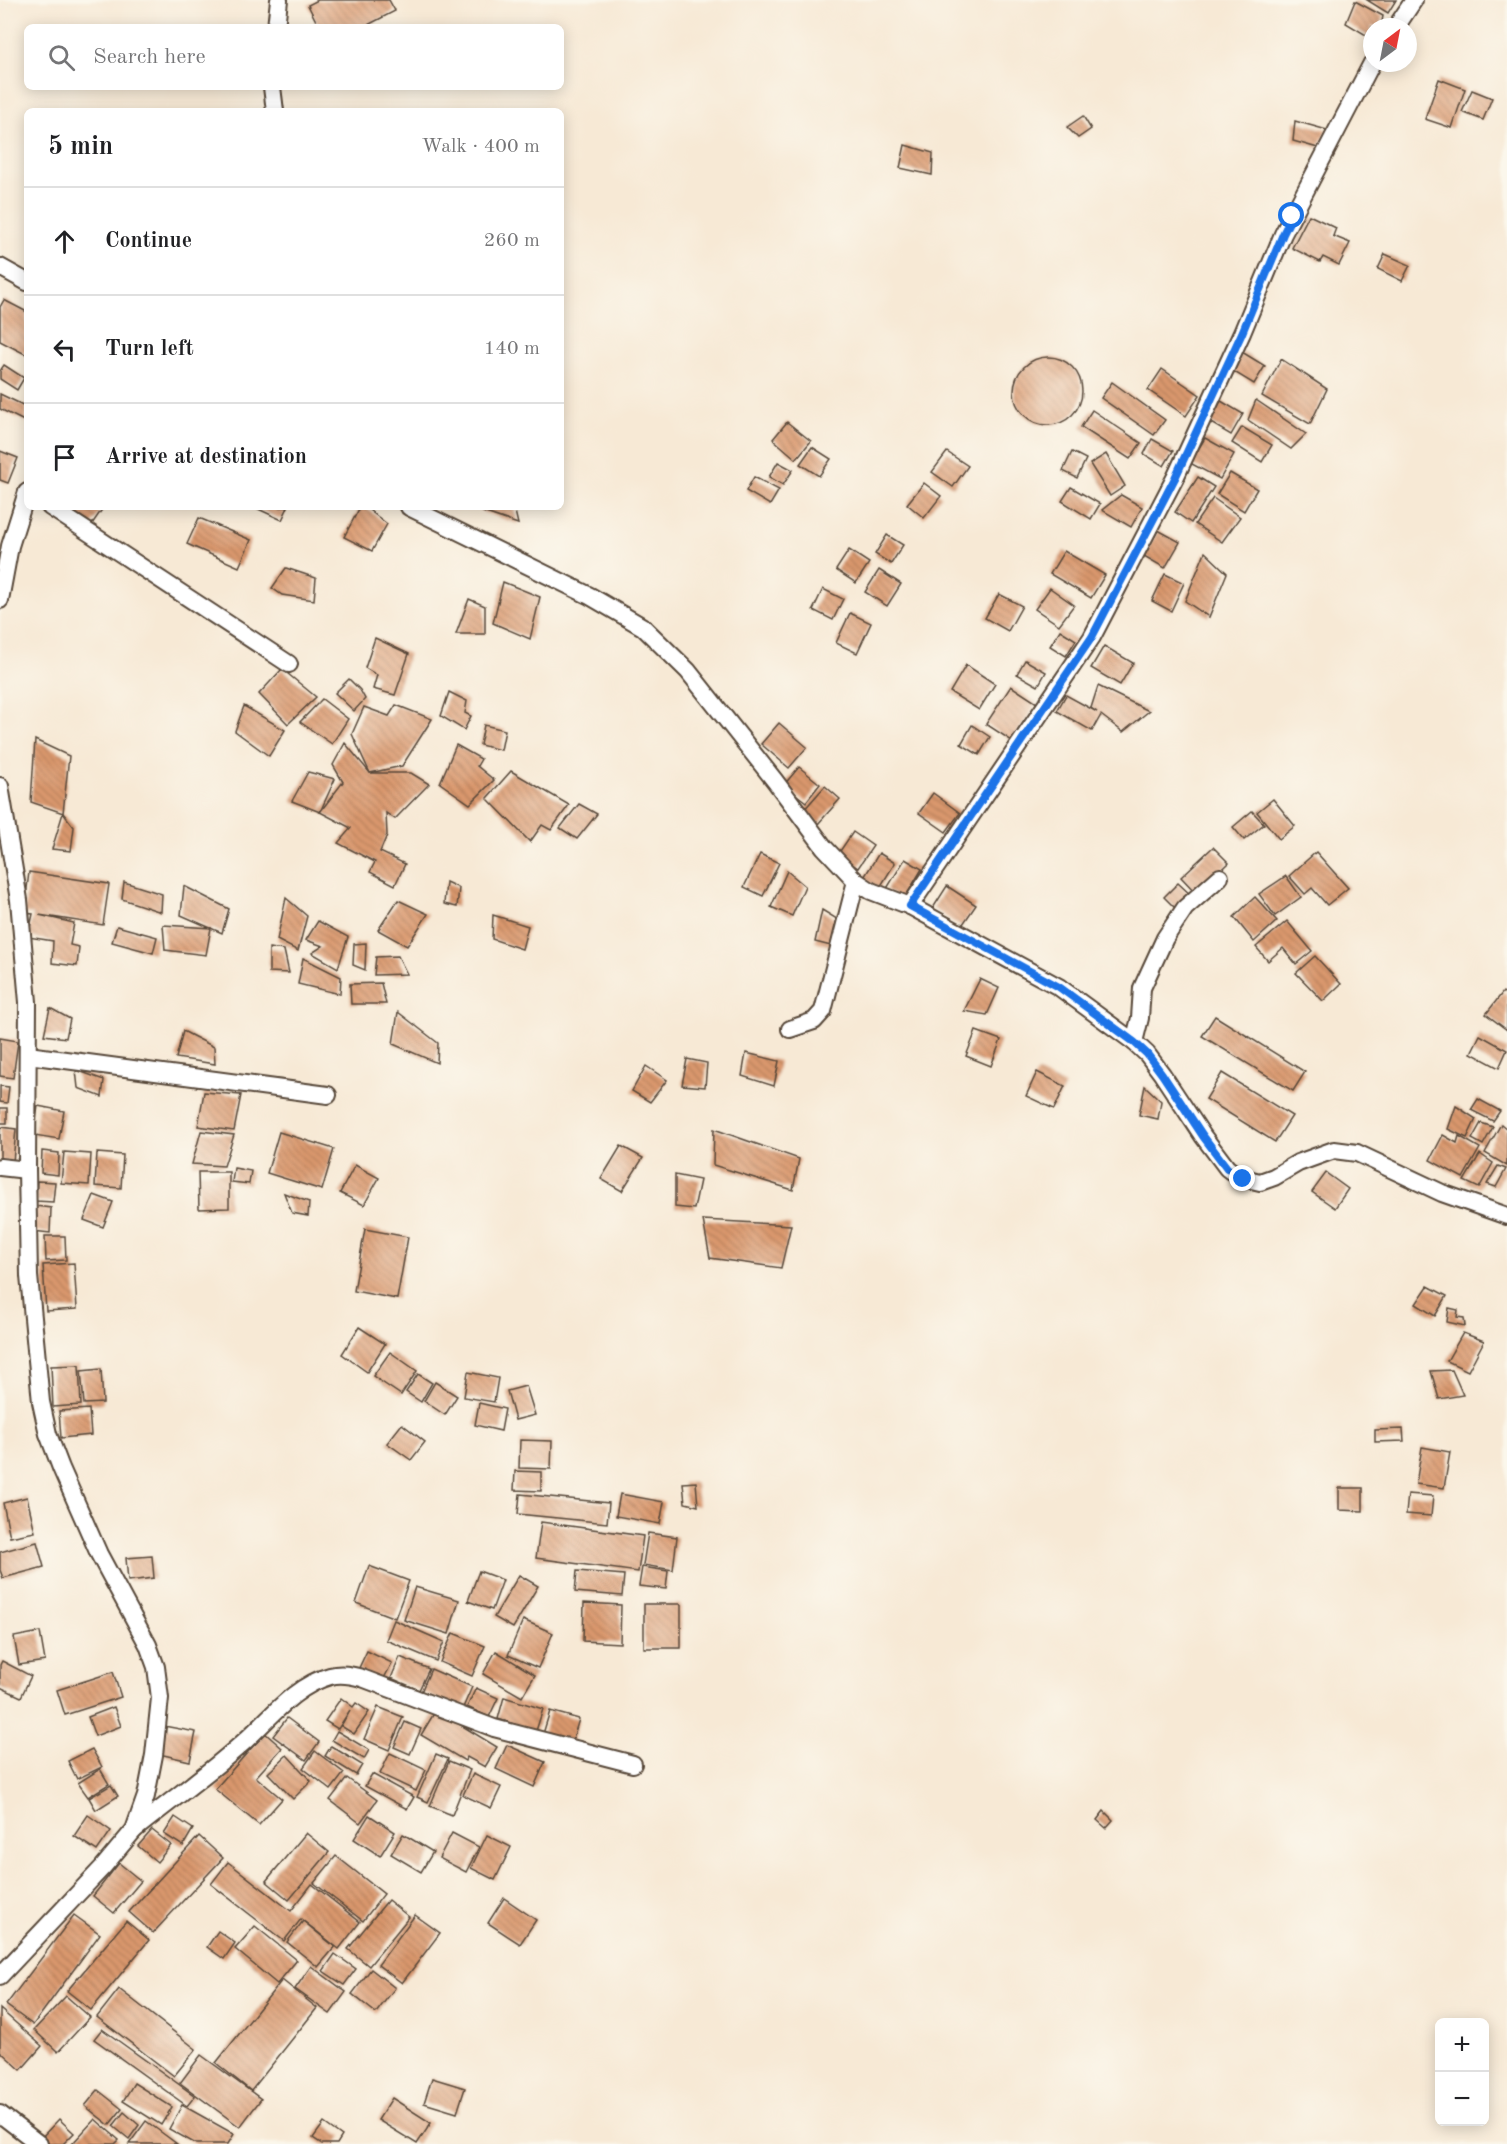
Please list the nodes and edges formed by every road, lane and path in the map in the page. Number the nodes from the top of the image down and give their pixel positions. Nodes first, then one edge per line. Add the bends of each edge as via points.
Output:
1 (279, 0) edge
2 (1414, 0) edge
3 (1402, 18) edge
4 (276, 24) edge
5 (1367, 72) edge
6 (272, 90) edge
7 (275, 108) edge
8 (0, 267) edge
9 (24, 280) edge
10 (24, 502) edge
11 (55, 510) edge
12 (415, 510) edge
13 (0, 600) edge
14 (289, 664) dead end
15 (0, 786) edge
16 (1220, 878) dead end
17 (856, 881) junction
18 (910, 906) junction
19 (790, 1029) dead end
20 (1134, 1042) junction
21 (28, 1055) junction
22 (328, 1095) dead end
23 (0, 1167) edge
24 (27, 1170) junction
25 (1507, 1216) edge
26 (633, 1764) dead end
27 (134, 1830) junction
28 (0, 1976) edge
29 (0, 2114) edge
30 (39, 2144) edge

1 - 4 street
2 - 3 street
5 - 18 street via 1283,234 1175,478 1092,637
6 - 7 street
8 - 9 street
10 - 13 street via 10,546
11 - 14 street
12 - 17 street via 590,596 650,633 688,670 824,847
15 - 21 street via 19,900 28,1002
16 - 20 street via 1185,908 1165,938 1142,988
17 - 18 street
17 - 19 street via 823,1011 814,1021
18 - 20 street via 1059,987
20 - 25 street via 1162,1074 1227,1168 1239,1177 1260,1182 1334,1150 1357,1153 1442,1193
21 - 22 street
21 - 24 street
23 - 24 street
24 - 27 street via 31,1299 48,1434 99,1554 156,1667 160,1698 154,1755
26 - 27 street via 494,1728 362,1678 337,1675 290,1699 246,1740
27 - 28 street
29 - 30 street

